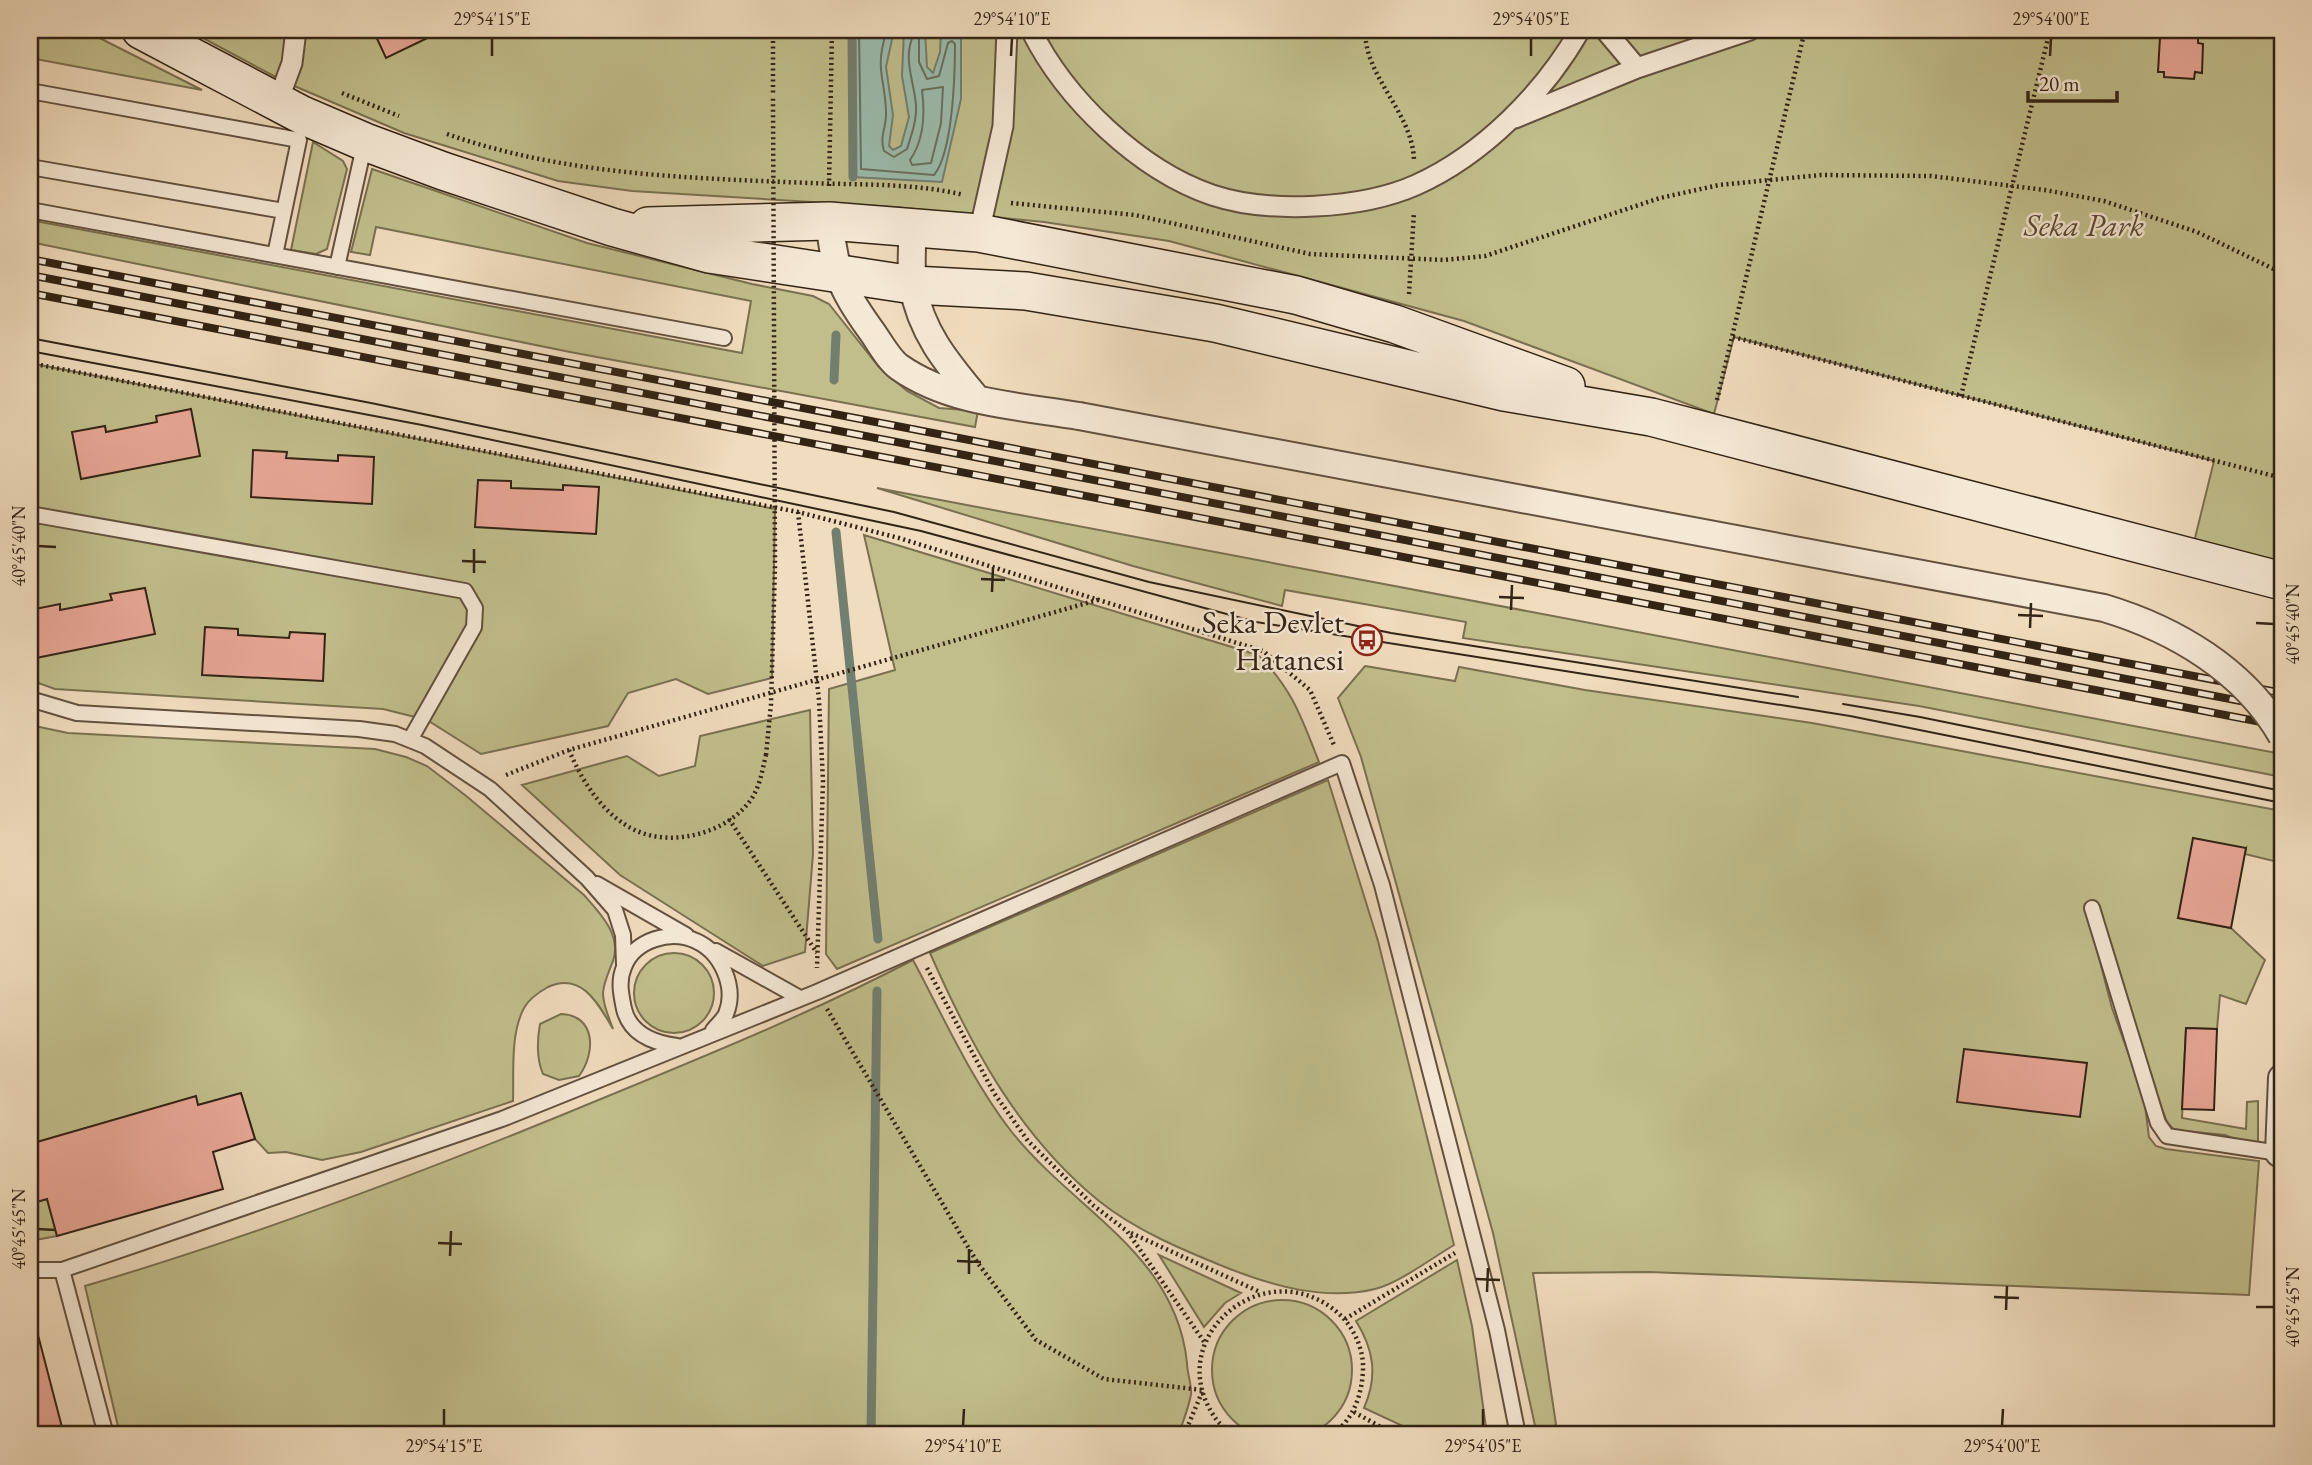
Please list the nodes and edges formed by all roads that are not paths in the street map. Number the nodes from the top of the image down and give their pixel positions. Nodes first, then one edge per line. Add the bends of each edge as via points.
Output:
1 (141, 30) edge
2 (296, 30) edge
3 (1007, 30) edge
4 (1031, 30) edge
5 (1580, 30) edge
6 (1605, 30) edge
7 (1750, 30) edge
8 (1637, 68) junction
9 (30, 91) edge
10 (278, 101) junction
11 (1505, 121) junction
12 (365, 142) junction
13 (30, 167) edge
14 (30, 210) edge
15 (284, 211) junction
16 (983, 217) junction
17 (821, 221) junction
18 (912, 226) junction
19 (612, 227) junction
20 (275, 255) junction
21 (337, 267) junction
22 (836, 273) junction
23 (913, 285) junction
24 (724, 338) dead end
25 (977, 399) junction
26 (1651, 417) junction
27 (30, 514) edge
28 (2282, 581) edge
29 (30, 699) edge
30 (2282, 736) edge
31 (410, 740) junction
32 (587, 878) junction
33 (2092, 908) dead end
34 (696, 941) junction
35 (624, 965) junction
36 (800, 998) junction
37 (712, 1032) junction
38 (678, 1046) junction
39 (2282, 1078) edge
40 (2279, 1153) joint
41 (30, 1270) edge
42 (62, 1270) junction
43 (106, 1435) edge
44 (1518, 1435) edge

1 - 10 main road
2 - 10 street via 292,63
3 - 16 street via 1003,126
4 - 11 street via 1103,127 1137,153 1213,195 1266,204 1352,204 1413,186 1472,151
5 - 11 street via 1537,91
6 - 8 street
7 - 8 street
8 - 11 street
9 - 15 lane via 299,140
10 - 12 main road
12 - 19 main road
12 - 21 lane
13 - 15 lane
14 - 20 lane
15 - 20 lane
16 - 18 main road
16 - 26 main road via 1296,295 1424,334
17 - 18 main road
17 - 19 main road
17 - 22 street
18 - 23 street
19 - 22 main road via 709,254
20 - 21 lane
21 - 24 lane
22 - 23 main road
22 - 25 street via 852,304 897,366 932,386
23 - 25 street via 922,321 935,346
23 - 26 main road via 1026,291 1215,323 1504,392
25 - 30 street, bridge via 2104,608 2147,623 2203,653 2257,703
26 - 28 main road
27 - 31 lane via 465,591 475,608 474,627
29 - 31 lane via 77,713 347,728
31 - 32 lane via 482,784
32 - 34 lane
32 - 35 lane via 615,910 623,935
33 - 40 lane via 2158,1123 2167,1136
34 - 35 lane via 666,935 640,945
34 - 36 lane
34 - 37 lane via 720,960 729,994 726,1014
35 - 38 lane via 620,988 625,1014 641,1036
36 - 37 lane
36 - 44 lane via 1342,763 1382,885 1497,1330
37 - 38 lane
38 - 42 lane via 502,1119
39 - 40 street
41 - 42 lane
42 - 43 lane

